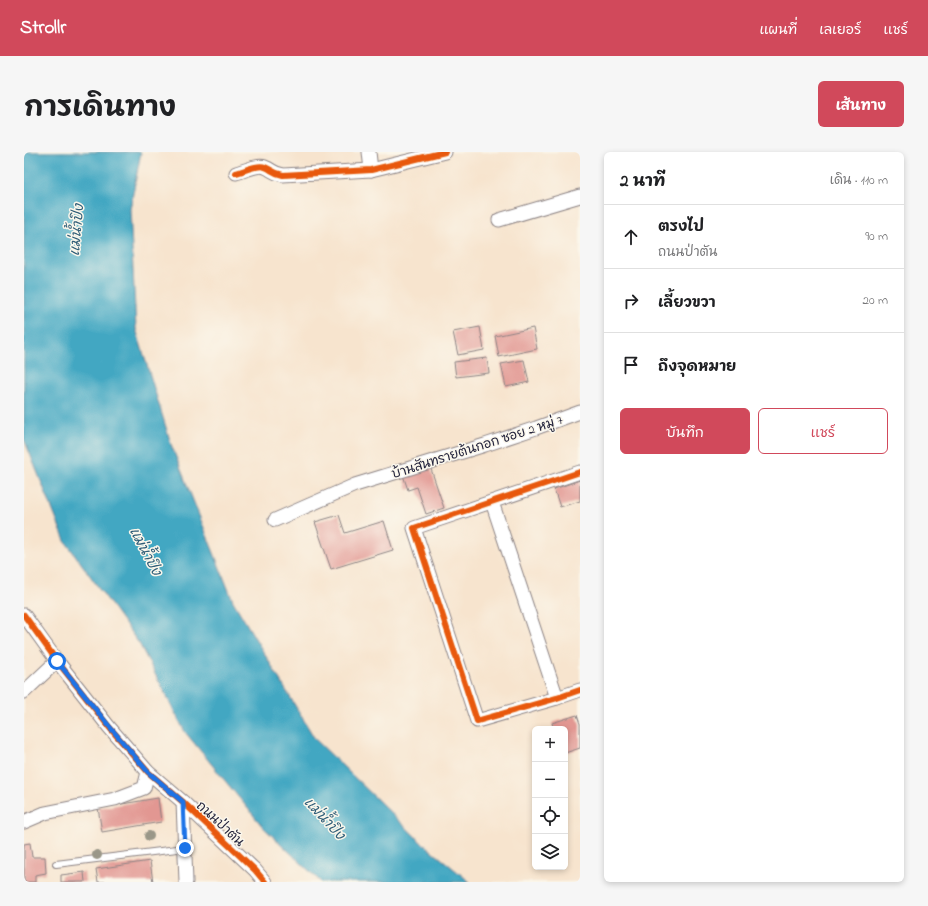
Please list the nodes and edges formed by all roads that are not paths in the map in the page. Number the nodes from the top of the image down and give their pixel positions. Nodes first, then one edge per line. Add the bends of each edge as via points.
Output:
1 (369, 152) edge
2 (445, 152) edge
3 (371, 170) junction
4 (236, 173) dead end
5 (580, 196) edge
6 (499, 220) dead end
7 (580, 412) edge
8 (580, 472) edge
9 (492, 502) junction
10 (275, 520) dead end
11 (24, 615) edge
12 (57, 661) junction
13 (580, 690) edge
14 (24, 692) edge
15 (557, 698) junction
16 (148, 772) junction
17 (183, 802) junction
18 (24, 822) edge
19 (185, 848) junction
20 (56, 864) dead end
21 (186, 882) edge
22 (265, 882) edge

1 - 3 street
2 - 3 street
3 - 4 street via 283,175 259,166
5 - 6 street
7 - 10 street, บ้านสันทรายต้นกอก ซอย 2 หมู่ 7 via 529,431 343,489
8 - 9 street
9 - 15 street
9 - 15 street via 414,528 477,721
11 - 12 street, ถนนป่าตัน
12 - 14 street
12 - 16 street, ถนนป่าตัน
13 - 15 street
16 - 17 street, ถนนป่าตัน
16 - 18 street via 144,788 115,799 45,813
17 - 19 street
17 - 22 street, ถนนป่าตัน
19 - 20 lane
19 - 21 street

